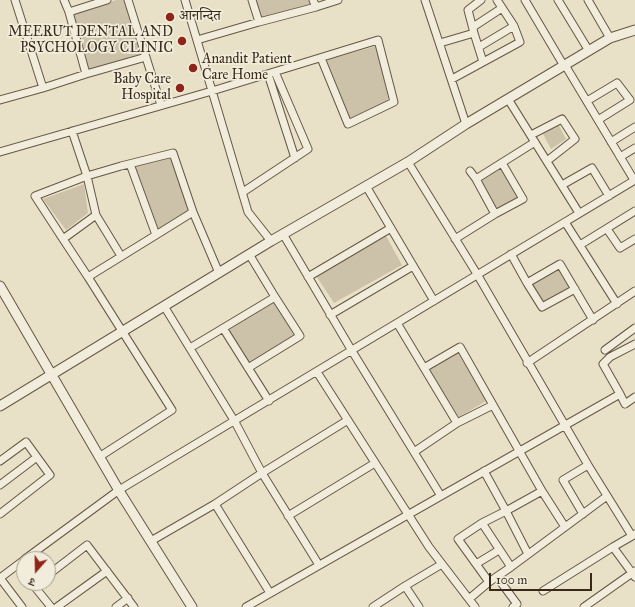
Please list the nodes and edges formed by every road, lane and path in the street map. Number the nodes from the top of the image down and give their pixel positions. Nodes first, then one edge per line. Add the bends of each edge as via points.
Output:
1 (15, 0) edge
2 (64, 0) edge
3 (107, 0) edge
4 (128, 0) edge
5 (185, 0) edge
6 (252, 0) edge
7 (338, 0) edge
8 (425, 0) edge
9 (481, 0) edge
10 (498, 0) edge
11 (526, 0) edge
12 (558, 0) edge
13 (588, 0) edge
14 (315, 4) edge
15 (502, 8) junction
16 (69, 12) junction
17 (259, 22) junction
18 (514, 26) junction
19 (473, 30) junction
20 (635, 30) edge
21 (610, 38) junction
22 (197, 40) junction
23 (440, 44) junction
24 (479, 47) junction
25 (589, 51) junction
26 (146, 57) junction
27 (321, 58) junction
28 (484, 62) junction
29 (564, 66) junction
30 (271, 73) junction
31 (86, 74) junction
32 (452, 79) junction
33 (43, 88) junction
34 (212, 91) junction
35 (508, 99) junction
36 (0, 100) edge
37 (586, 101) junction
38 (161, 105) junction
39 (598, 120) junction
40 (466, 124) junction
41 (635, 127) edge
42 (72, 131) junction
43 (531, 135) junction
44 (535, 142) junction
45 (611, 142) junction
46 (635, 148) edge
47 (0, 152) edge
48 (620, 157) junction
49 (295, 158) junction
50 (547, 161) junction
51 (408, 162) junction
52 (502, 163) junction
53 (130, 164) junction
54 (470, 171) dead end
55 (87, 176) junction
56 (476, 179) junction
57 (635, 180) edge
58 (562, 185) junction
59 (366, 186) junction
60 (243, 192) junction
61 (609, 196) junction
62 (635, 211) edge
63 (194, 212) junction
64 (580, 213) junction
65 (495, 214) junction
66 (96, 215) junction
67 (565, 222) junction
68 (391, 228) junction
69 (607, 229) junction
70 (283, 234) junction
71 (156, 235) junction
72 (63, 239) junction
73 (455, 239) junction
74 (635, 239) edge
75 (271, 241) junction
76 (580, 246) junction
77 (249, 254) junction
78 (511, 254) junction
79 (121, 256) junction
80 (413, 266) junction
81 (219, 273) junction
82 (477, 274) junction
83 (88, 277) junction
84 (308, 277) junction
85 (527, 283) junction
86 (0, 286) edge
87 (575, 289) junction
88 (635, 291) edge
89 (275, 297) junction
90 (434, 301) junction
91 (617, 304) junction
92 (164, 306) junction
93 (330, 315) junction
94 (593, 320) junction
95 (397, 323) junction
96 (223, 328) junction
97 (635, 328) edge
98 (123, 331) junction
99 (635, 344) edge
100 (190, 348) junction
101 (605, 350) dead end
102 (352, 351) junction
103 (527, 363) junction
104 (248, 368) junction
105 (424, 368) junction
106 (317, 372) junction
107 (51, 375) junction
108 (620, 394) junction
109 (635, 397) edge
110 (269, 401) junction
111 (493, 405) junction
112 (0, 406) edge
113 (348, 420) junction
114 (235, 422) junction
115 (457, 423) junction
116 (564, 426) junction
117 (520, 451) junction
118 (414, 452) junction
119 (37, 457) junction
120 (100, 457) junction
121 (0, 461) edge
122 (376, 463) junction
123 (588, 465) junction
124 (484, 471) junction
125 (262, 473) junction
126 (0, 485) edge
127 (119, 490) junction
128 (542, 491) junction
129 (441, 496) junction
130 (607, 496) junction
131 (215, 504) junction
132 (506, 510) junction
133 (0, 514) edge
134 (583, 514) junction
135 (408, 515) junction
136 (288, 516) junction
137 (482, 523) junction
138 (565, 527) junction
139 (633, 535) edge
140 (151, 541) junction
141 (613, 547) junction
142 (499, 550) junction
143 (35, 551) edge
144 (528, 554) junction
145 (442, 564) junction
146 (476, 564) junction
147 (16, 565) edge
148 (319, 565) junction
149 (511, 567) junction
150 (56, 569) edge
151 (107, 571) junction
152 (634, 574) edge
153 (497, 577) junction
154 (0, 578) edge
155 (489, 582) junction
156 (404, 586) junction
157 (38, 591) edge
158 (543, 591) dead end
159 (270, 593) junction
160 (128, 598) junction
161 (469, 599) junction
162 (22, 607) edge
163 (51, 607) edge
164 (57, 607) edge
165 (116, 607) edge
166 (134, 607) edge
167 (192, 607) edge
168 (246, 607) edge
169 (373, 607) edge
170 (419, 607) edge
171 (475, 607) edge
172 (513, 607) edge
173 (584, 607) edge

1 - 33 street
2 - 16 street
3 - 16 street
4 - 26 street
5 - 22 street
6 - 17 street
7 - 14 street
8 - 23 street
9 - 19 street via 468,10
10 - 15 street
11 - 29 street
12 - 25 street
13 - 21 street
14 - 17 street
15 - 18 street
15 - 19 street
16 - 31 street
17 - 22 street
18 - 24 street
18 - 28 street via 520,42
19 - 23 street
19 - 24 street
20 - 21 street
21 - 25 street
22 - 34 street
23 - 32 street
24 - 28 street
25 - 29 street
26 - 31 street
26 - 38 street
27 - 27 street via 348,124 394,102 378,40
27 - 30 street
28 - 32 street
29 - 35 street
29 - 37 street
30 - 34 street
30 - 49 street
30 - 49 street via 308,149
31 - 33 street
32 - 40 street
33 - 36 street
34 - 38 street
34 - 60 street
35 - 40 street
35 - 43 street
37 - 39 street
37 - 39 street via 617,83 630,100
38 - 42 street
39 - 45 street
40 - 51 street
41 - 45 street
42 - 47 street
42 - 55 street
43 - 44 street
43 - 50 street via 562,118 575,139
44 - 50 street
44 - 52 street
45 - 48 street
46 - 48 street
48 - 57 street
49 - 60 street
50 - 58 street
51 - 59 street
51 - 73 street
52 - 56 street
52 - 65 street via 523,199
53 - 55 street
53 - 63 street via 173,153
53 - 71 street
54 - 56 street
55 - 66 street
55 - 72 street via 35,196
56 - 65 street
57 - 61 street
58 - 61 street via 592,168
58 - 64 street
59 - 68 street
59 - 70 street
60 - 75 street via 248,212
61 - 64 street
62 - 69 street
63 - 71 street
63 - 81 street
64 - 67 street
65 - 73 street
66 - 72 street
66 - 79 street
67 - 76 street
67 - 78 street
68 - 80 street
68 - 84 street
69 - 74 street via 620,248
69 - 76 street
70 - 75 street
70 - 84 street
71 - 79 street
72 - 83 street
73 - 82 street
75 - 77 street
76 - 91 street
77 - 81 street
77 - 89 street
78 - 82 street
78 - 85 street
79 - 83 street
80 - 90 street
80 - 93 street
81 - 92 street
82 - 90 street
82 - 103 street
83 - 98 street
84 - 93 street
85 - 87 street via 542,307
85 - 87 street via 560,264
86 - 107 street
87 - 94 street
88 - 91 street
89 - 96 street
89 - 104 street via 300,336
90 - 95 street
91 - 94 street
92 - 98 street
92 - 100 street
93 - 102 street
94 - 103 street
95 - 102 street
95 - 105 street
96 - 100 street
96 - 104 street
97 - 101 street
98 - 107 street
98 - 120 street via 172,410
99 - 108 street via 610,357 603,364
100 - 114 street
102 - 106 street
102 - 118 street
103 - 116 street
104 - 110 street
105 - 111 street via 460,347
105 - 115 street
106 - 110 street
106 - 113 street
107 - 112 street
107 - 120 street
108 - 109 street via 626,404
108 - 116 street
110 - 114 street
111 - 115 street
111 - 117 street
113 - 122 street
113 - 125 street
114 - 125 street
114 - 127 street
115 - 118 street
116 - 117 street
116 - 123 street
117 - 124 street
117 - 128 street
118 - 129 street
119 - 121 street via 26,442
119 - 126 street
119 - 133 street via 50,475
120 - 127 street
122 - 135 street
122 - 136 street
123 - 130 street
123 - 134 street via 563,480
124 - 129 street
124 - 132 street
125 - 131 street
125 - 136 street
127 - 140 street
127 - 143 street
128 - 132 street
128 - 138 street
129 - 135 street
130 - 134 street
130 - 139 street
131 - 140 street
131 - 159 street
132 - 137 street
132 - 144 street
134 - 138 street
135 - 145 street
135 - 148 street
136 - 148 street
137 - 142 street
137 - 146 street via 458,539
138 - 144 street
139 - 141 street
140 - 167 street
141 - 152 street
141 - 158 street
142 - 146 street
142 - 149 street
144 - 149 street
145 - 156 street
145 - 161 street
146 - 155 street
147 - 154 street
148 - 159 street
149 - 153 street
150 - 151 street via 87,545
151 - 160 street
151 - 164 street
152 - 173 street
153 - 155 street
153 - 172 street via 517,604
154 - 162 street
155 - 161 street
156 - 169 street
156 - 170 street
157 - 163 street
159 - 168 street
160 - 165 street
160 - 166 street
161 - 171 street

